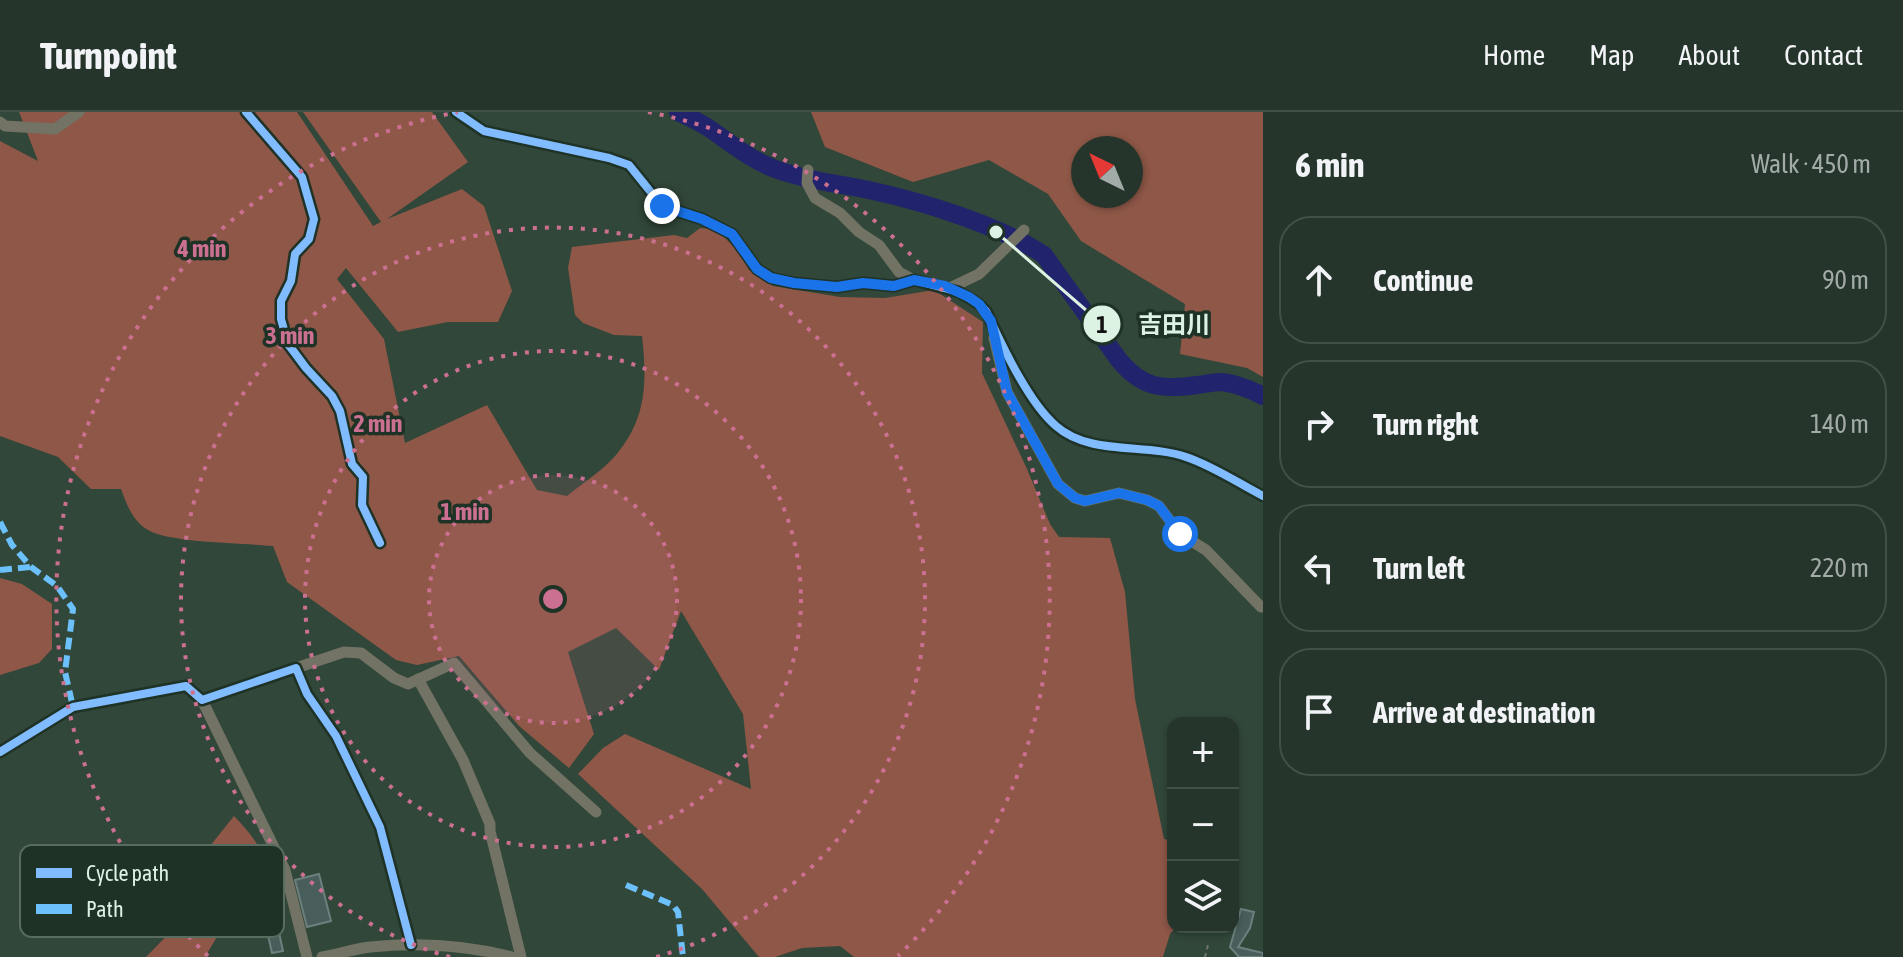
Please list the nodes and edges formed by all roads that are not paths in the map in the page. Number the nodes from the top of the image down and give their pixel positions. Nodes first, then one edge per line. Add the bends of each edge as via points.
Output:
1 (79, 112) edge
2 (246, 112) edge
3 (456, 112) edge
4 (0, 122) edge
5 (808, 170) dead end
6 (1024, 230) dead end
7 (914, 280) junction
8 (950, 288) junction
9 (994, 329) junction
10 (1263, 496) edge
11 (380, 543) dead end
12 (1261, 607) dead end
13 (296, 668) junction
14 (418, 679) junction
15 (202, 700) junction
16 (0, 752) edge
17 (596, 812) dead end
18 (273, 845) edge
19 (284, 868) edge
20 (411, 945) junction
21 (307, 957) edge
22 (322, 957) edge
23 (512, 957) edge
24 (521, 957) edge

1 - 4 street via 55,129
2 - 11 street via 302,177 314,219 309,239 295,254 281,319 288,344 340,411 352,464 363,477 362,505
3 - 7 street via 484,131 629,165 662,206 732,234 757,269 771,278 837,287 894,286
5 - 7 street via 807,183 815,198 879,245 899,272
6 - 8 street via 979,274
7 - 8 street
8 - 9 street via 979,304
9 - 10 street via 1015,369 1058,428 1095,443 1185,457
9 - 12 street via 1007,392 1058,484 1085,501 1119,493 1159,506 1180,534 1206,550
13 - 14 street via 344,652 361,653 403,683
13 - 15 street
13 - 20 street via 380,827
14 - 17 street via 454,663 530,753
14 - 24 street via 463,760 490,824
15 - 16 street via 186,686 73,707
15 - 18 street
19 - 21 street
20 - 22 street
20 - 23 street via 482,949

